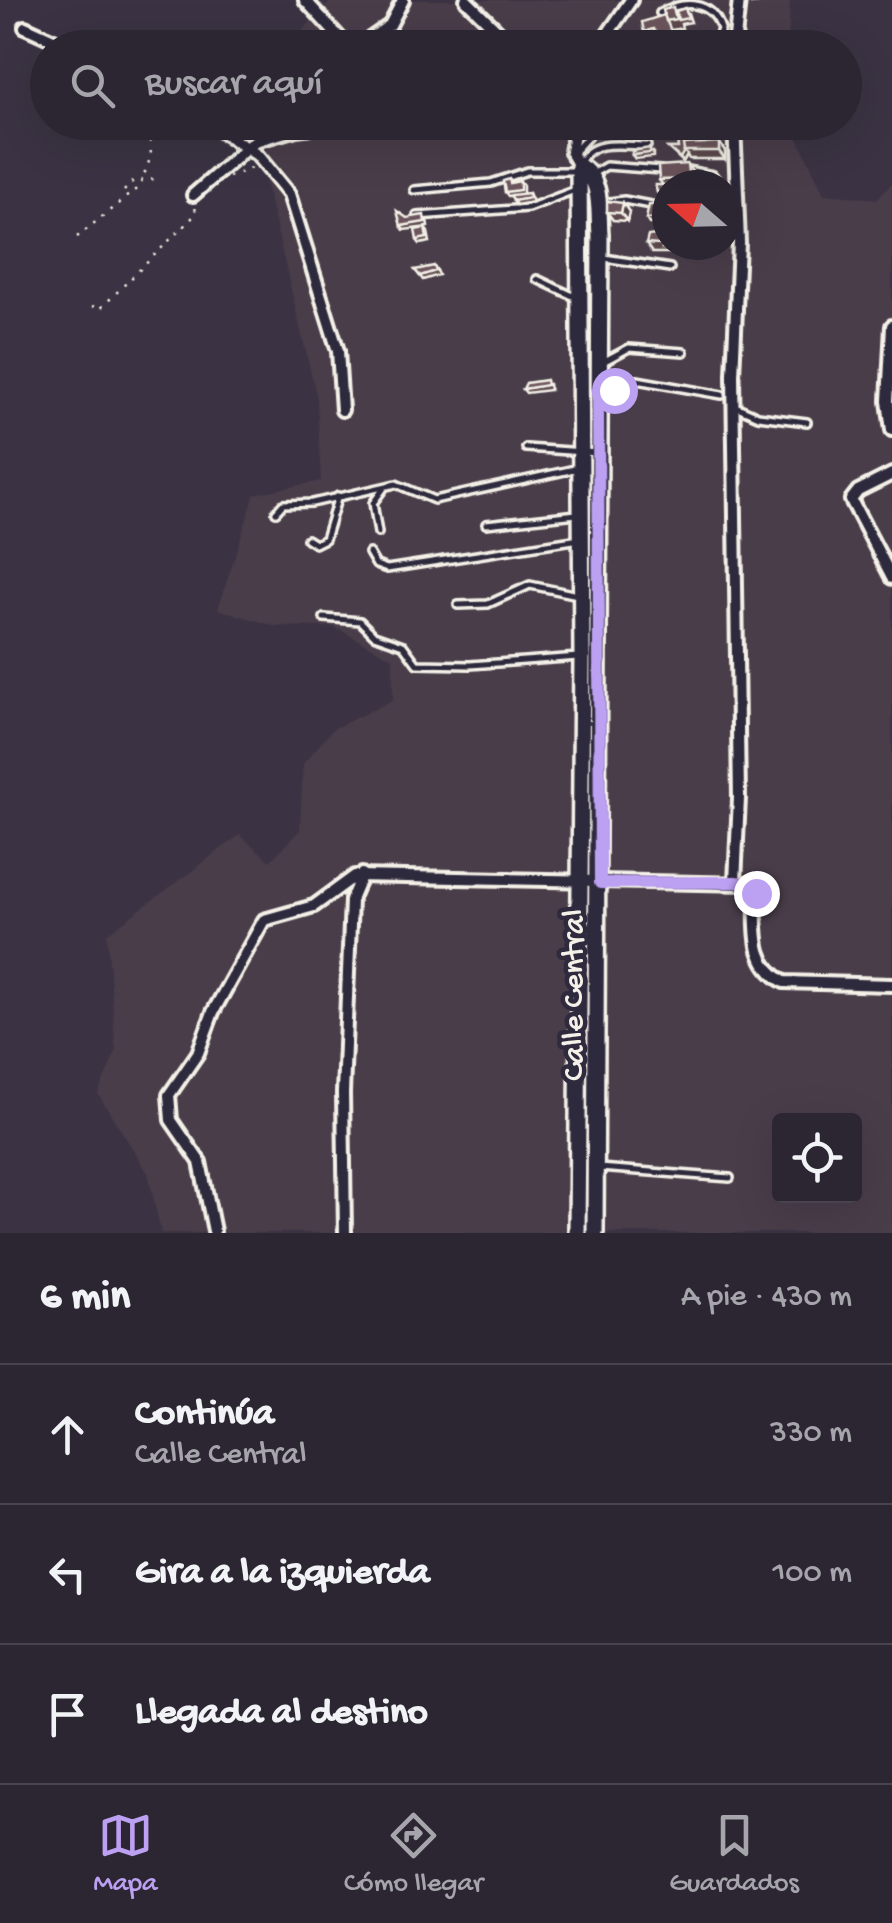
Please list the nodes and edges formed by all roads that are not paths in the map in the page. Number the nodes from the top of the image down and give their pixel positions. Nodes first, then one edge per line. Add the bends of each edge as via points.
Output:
1 (305, 0) edge
2 (403, 0) edge
3 (466, 0) edge
4 (632, 0) edge
5 (739, 0) edge
6 (660, 13) edge
7 (26, 27) dead end
8 (33, 30) edge
9 (332, 30) edge
10 (383, 30) edge
11 (497, 30) edge
12 (611, 30) edge
13 (721, 30) edge
14 (736, 30) edge
15 (233, 140) edge
16 (266, 140) edge
17 (571, 140) edge
18 (583, 140) edge
19 (735, 140) edge
20 (647, 146) edge
21 (244, 148) junction
22 (580, 167) junction
23 (684, 170) edge
24 (414, 190) dead end
25 (578, 190) junction
26 (195, 197) road end
27 (598, 206) junction
28 (652, 206) edge
29 (417, 216) edge
30 (600, 258) junction
31 (670, 268) dead end
32 (537, 279) dead end
33 (578, 300) junction
34 (892, 326) edge
35 (684, 352) dead end
36 (597, 366) junction
37 (598, 395) junction
38 (722, 395) dead end
39 (733, 405) junction
40 (342, 410) dead end
41 (807, 422) dead end
42 (892, 430) edge
43 (526, 448) dead end
44 (580, 460) junction
45 (599, 460) junction
46 (892, 474) edge
47 (391, 484) junction
48 (339, 494) junction
49 (276, 512) dead end
50 (580, 514) junction
51 (486, 524) dead end
52 (378, 533) dead end
53 (307, 539) dead end
54 (580, 539) junction
55 (369, 553) dead end
56 (892, 578) edge
57 (581, 595) junction
58 (458, 605) dead end
59 (324, 618) dead end
60 (582, 657) junction
61 (362, 874) junction
62 (579, 882) junction
63 (735, 882) junction
64 (600, 883) junction
65 (892, 985) edge
66 (596, 1168) junction
67 (730, 1178) dead end
68 (214, 1232) edge
69 (345, 1233) edge
70 (577, 1233) edge
71 (595, 1233) edge

1 - 9 street
2 - 10 street
3 - 11 street
4 - 12 street
5 - 14 street
6 - 13 lane via 684,4 704,6
7 - 8 street
15 - 21 street
16 - 21 street
17 - 22 street, Calle Central
18 - 22 lane via 577,146
19 - 39 street
20 - 22 lane via 598,147 584,154
21 - 26 street
21 - 40 street via 281,179 293,206 338,351
22 - 23 lane
22 - 24 lane
22 - 25 street, Calle Central
22 - 27 street, Calle Central
25 - 29 lane via 528,208
25 - 33 street, Calle Central
27 - 28 lane via 624,200
27 - 30 street, Calle Central
30 - 31 lane
30 - 36 street, Calle Central
32 - 33 lane
33 - 44 street, Calle Central
34 - 42 street
35 - 36 lane via 629,348
36 - 37 street, Calle Central
37 - 38 lane via 636,380
37 - 45 street, Calle Central
39 - 41 lane via 758,416
39 - 63 street
43 - 44 lane
44 - 45 lane
44 - 45 lane
44 - 47 lane via 434,500
44 - 50 street, Calle Central
45 - 64 street, Calle Central
46 - 56 street via 851,500
47 - 48 lane
47 - 52 lane via 372,503
48 - 49 lane via 282,504
48 - 53 lane via 324,539
50 - 51 lane
50 - 54 street, Calle Central
54 - 55 lane via 387,569 376,566
54 - 57 street, Calle Central
57 - 58 lane via 530,585 488,604
57 - 60 street, Calle Central
59 - 60 lane via 360,621 422,664
60 - 62 street, Calle Central
61 - 62 street
61 - 68 street via 314,906 264,920 212,1012 198,1054 172,1088 168,1114 200,1162
61 - 69 street via 351,900 342,1093
62 - 64 street
62 - 70 street, Calle Central
63 - 64 street
63 - 65 street via 755,889 757,954 769,973 784,982
64 - 66 street, Calle Central
66 - 67 lane
66 - 71 street, Calle Central

